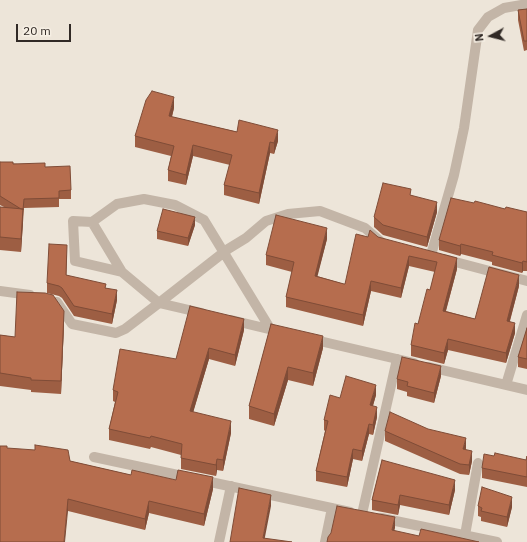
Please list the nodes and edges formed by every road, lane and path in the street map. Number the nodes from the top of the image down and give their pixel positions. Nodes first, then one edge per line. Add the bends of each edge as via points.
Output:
1 (527, 4) edge
2 (92, 222) junction
3 (387, 243) edge
4 (224, 252) junction
5 (122, 272) junction
6 (527, 280) edge
7 (0, 291) edge
8 (159, 303) junction
9 (527, 315) edge
10 (271, 330) junction
11 (397, 359) junction
12 (506, 385) junction
13 (527, 390) edge
14 (94, 457) dead end
15 (478, 463) dead end
16 (231, 486) junction
17 (332, 508) junction
18 (362, 514) junction
19 (465, 535) junction
20 (218, 542) edge
21 (325, 542) edge
22 (497, 542) edge

1 - 6 street via 504,8 488,17 478,30 464,128 454,175 427,254
2 - 4 street via 117,204 144,199 175,205 204,220
2 - 5 street
2 - 5 street via 73,221 75,261
3 - 4 street via 380,241 365,228 320,211 300,212 266,221
4 - 8 street
4 - 10 street
5 - 8 street
7 - 8 street via 57,302 72,324 116,333
8 - 10 street
9 - 12 street
10 - 11 street
11 - 12 street
11 - 18 street
12 - 13 street
14 - 16 street
15 - 19 street
16 - 17 street
16 - 20 street
17 - 18 street
17 - 21 street
18 - 19 street
19 - 22 street

